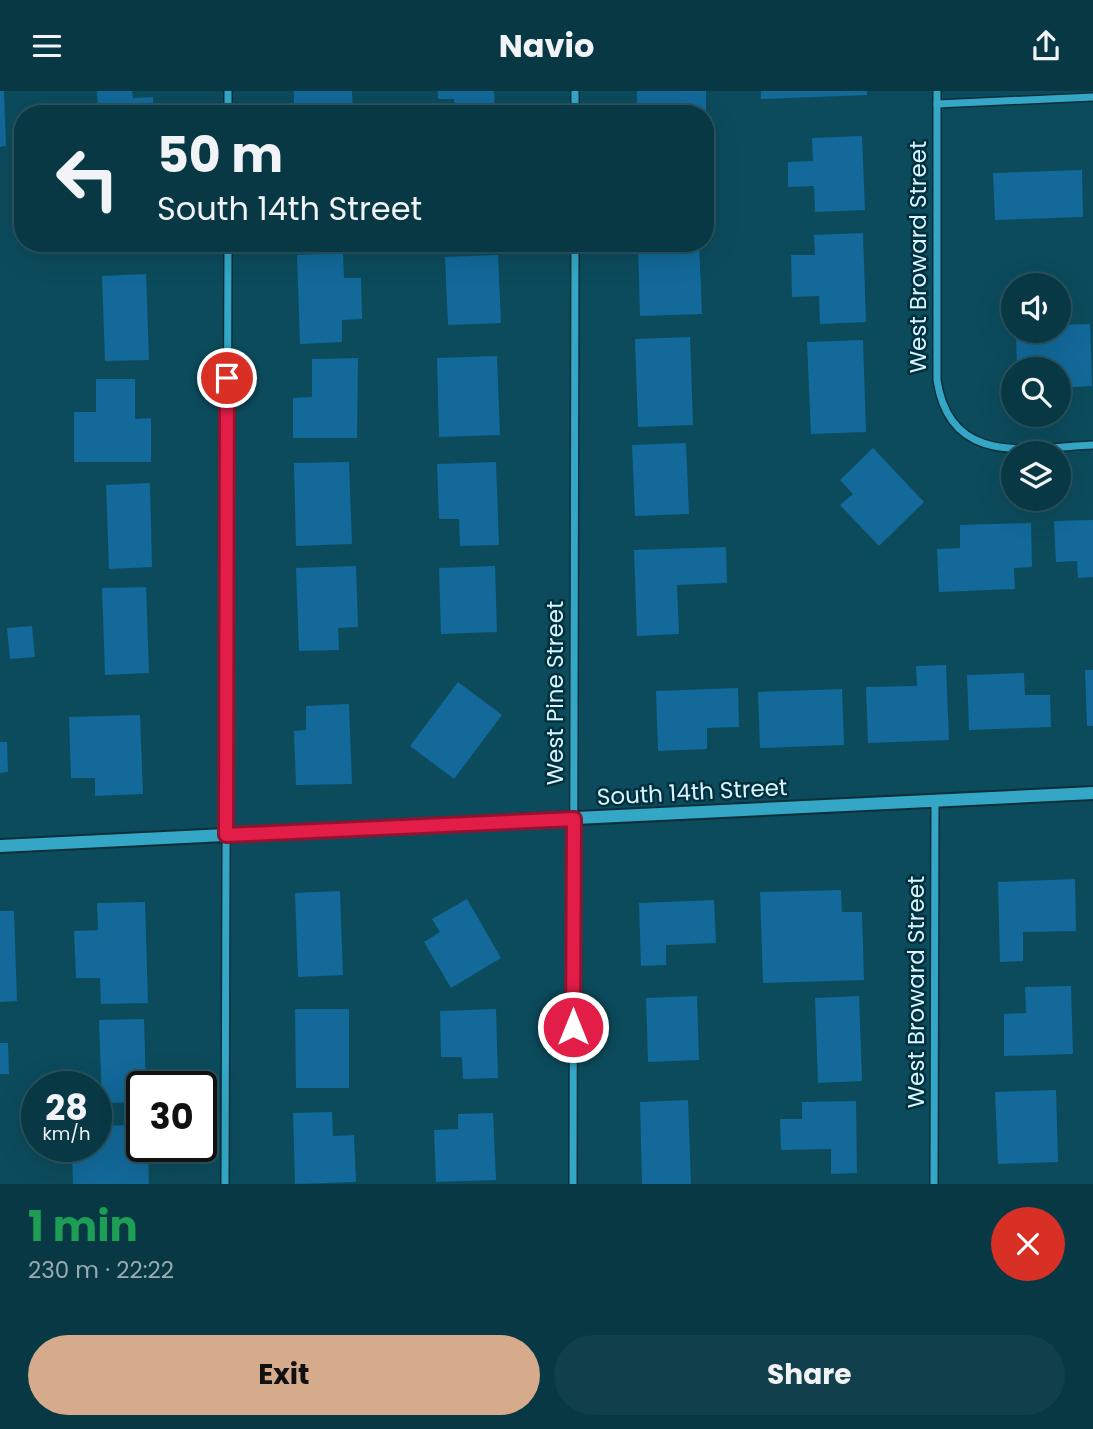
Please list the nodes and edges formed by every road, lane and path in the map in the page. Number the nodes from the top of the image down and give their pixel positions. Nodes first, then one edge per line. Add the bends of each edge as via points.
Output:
1 (937, 91) edge
2 (1093, 97) edge
3 (937, 104) junction
4 (228, 252) edge
5 (575, 252) edge
6 (1093, 445) edge
7 (1093, 793) edge
8 (935, 801) junction
9 (574, 819) junction
10 (226, 835) junction
11 (0, 846) edge
12 (225, 1184) edge
13 (573, 1184) edge
14 (934, 1184) edge

1 - 3 street, West Broward Street
2 - 3 street
3 - 6 street, West Broward Street via 940,401 950,421 986,446
4 - 10 street
5 - 9 street, West Pine Street
7 - 8 street, South 14th Street
8 - 9 street, South 14th Street
8 - 14 street, West Broward Street
9 - 10 street, South 14th Street
9 - 13 street, West Pine Street
10 - 11 street, South 14th Street
10 - 12 street

